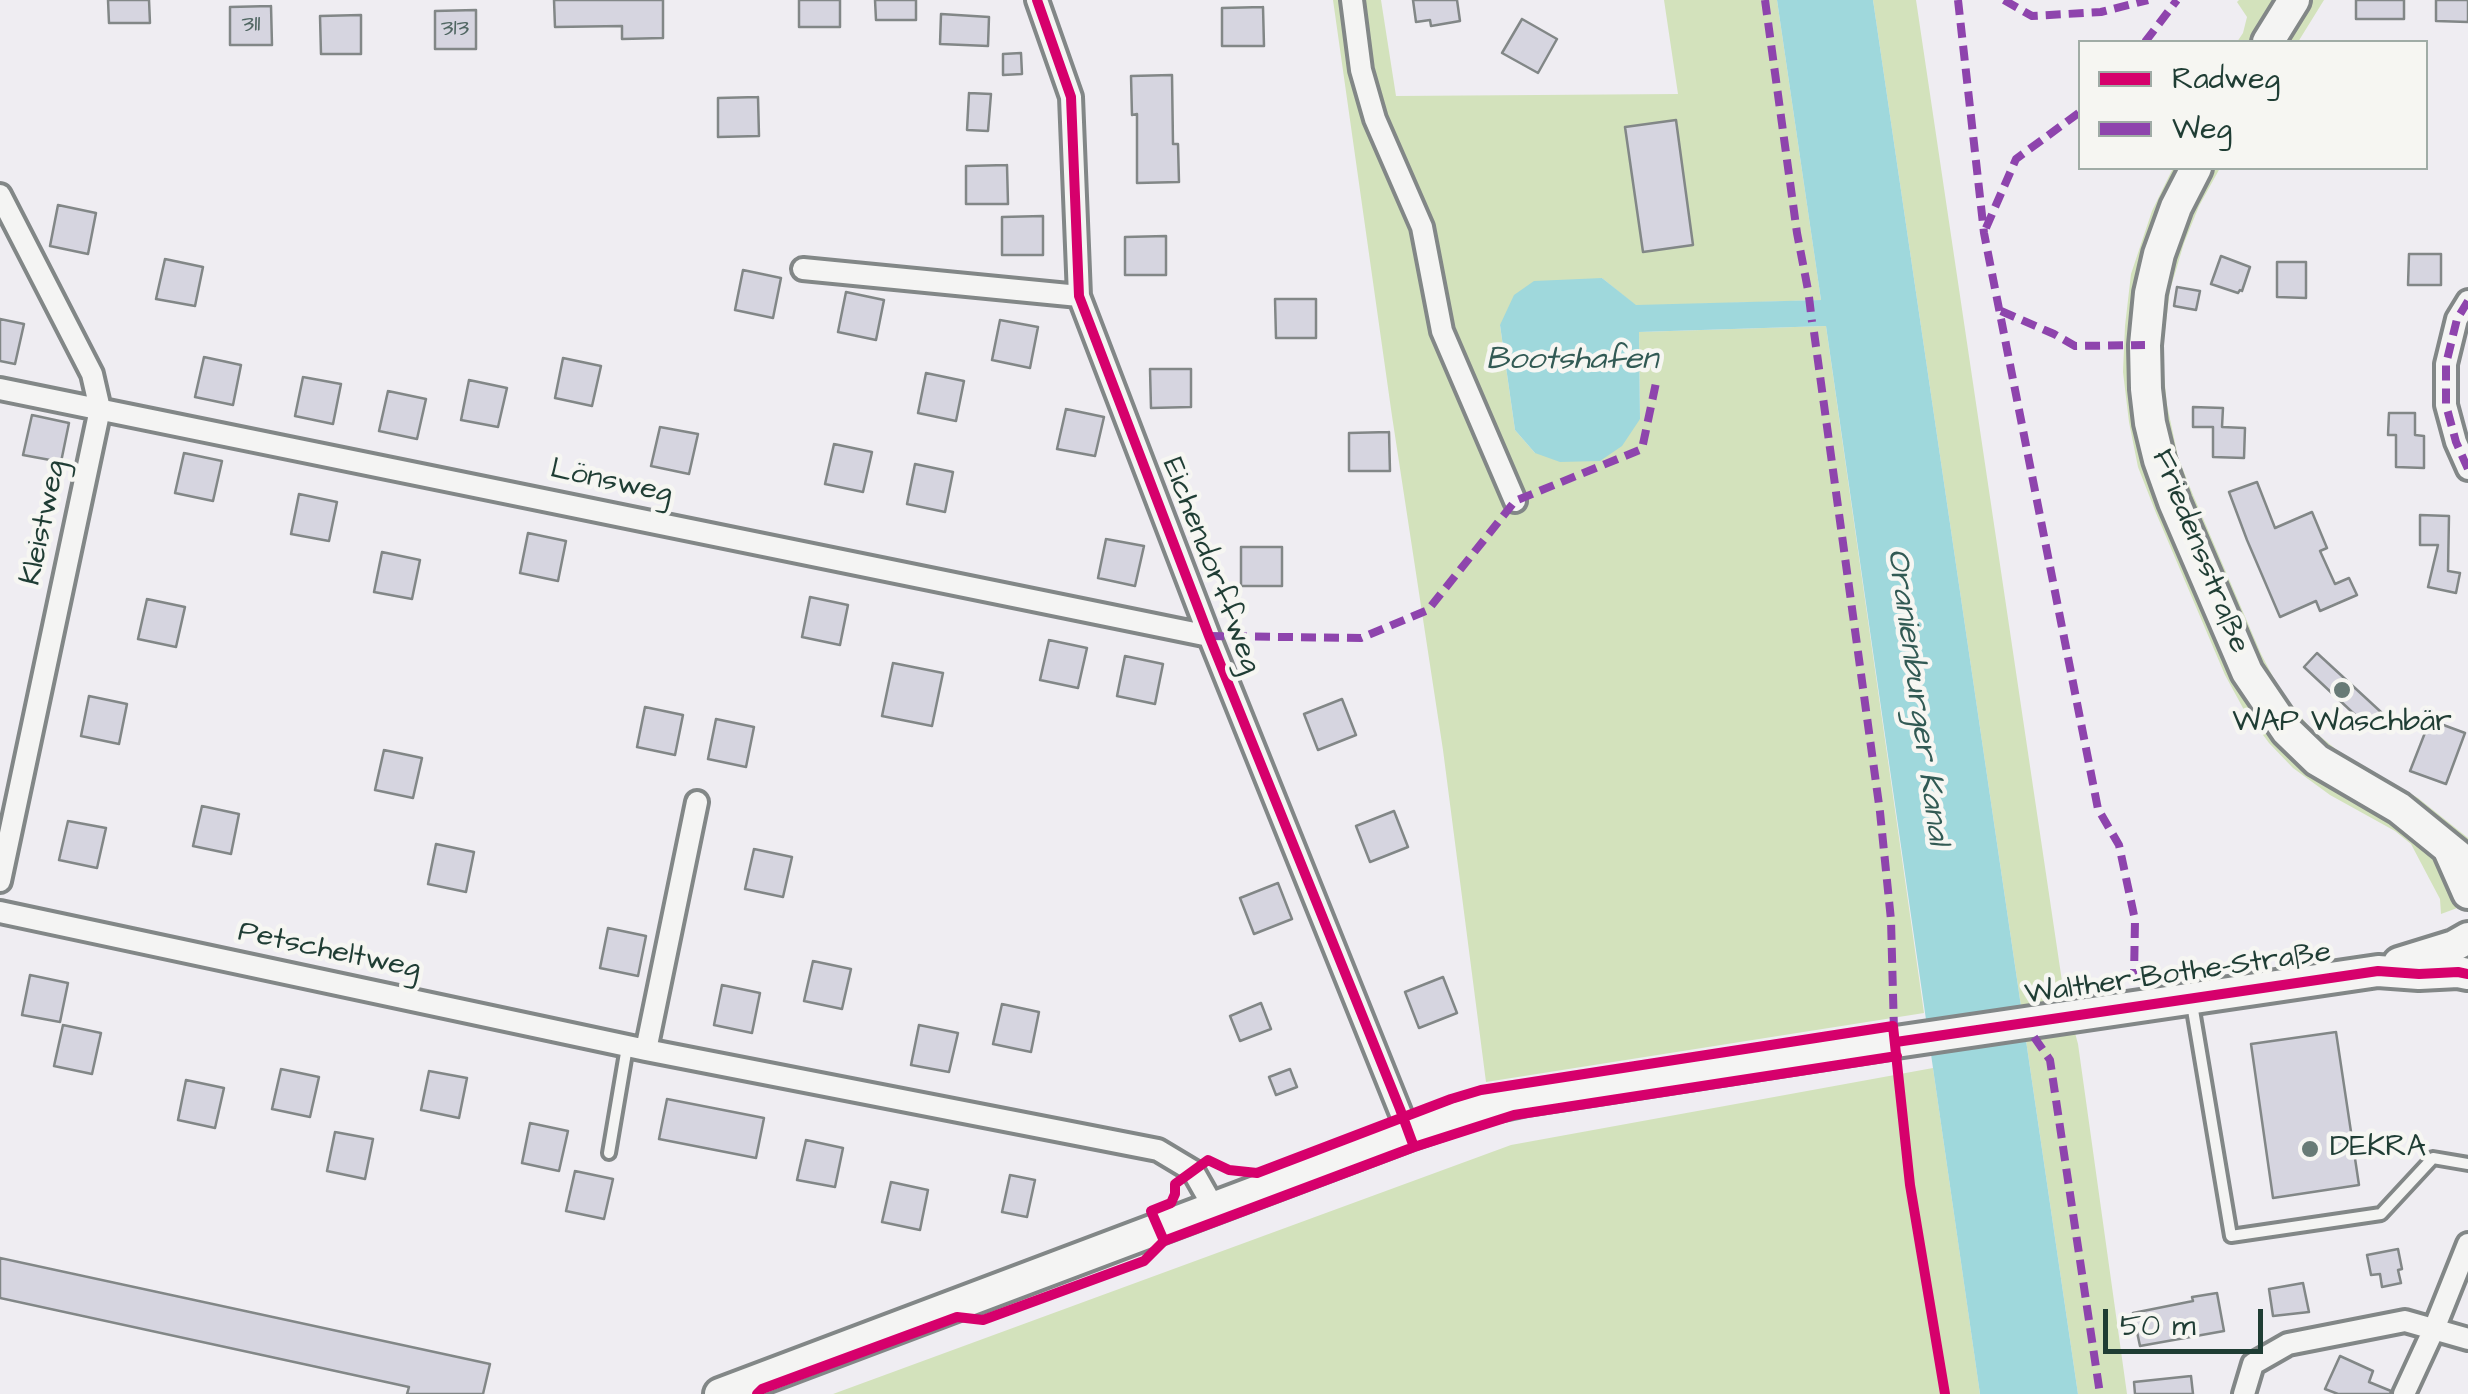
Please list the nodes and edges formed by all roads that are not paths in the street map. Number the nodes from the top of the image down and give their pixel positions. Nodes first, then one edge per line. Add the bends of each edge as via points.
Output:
1 (1037, 0) edge
2 (1352, 0) edge
3 (2285, 3) edge
4 (2269, 40) edge
5 (2195, 170) edge
6 (0, 194) edge
7 (804, 269) dead end
8 (1079, 296) junction
9 (2468, 301) edge
10 (0, 388) edge
11 (100, 408) junction
12 (2468, 469) edge
13 (1516, 502) dead end
14 (1209, 636) junction
15 (697, 802) dead end
16 (2458, 857) edge
17 (0, 881) edge
18 (2468, 894) edge
19 (0, 912) edge
20 (2468, 938) edge
21 (2378, 972) junction
22 (2468, 974) edge
23 (2191, 998) junction
24 (637, 1048) junction
25 (1409, 1134) junction
26 (610, 1153) dead end
27 (2468, 1164) edge
28 (1214, 1208) junction
29 (2468, 1244) edge
30 (2434, 1329) junction
31 (2468, 1340) edge
32 (720, 1394) edge
33 (2244, 1394) edge
34 (2404, 1394) edge

1 - 8 street, Eichendorffweg via 1072,97
2 - 13 street via 1361,70 1422,227 1442,331
3 - 4 street
5 - 16 street, Friedensstraße via 2159,254 2145,346 2150,423 2174,502 2248,672 2287,731 2317,760 2398,808
6 - 11 street, Kleistweg via 92,374
7 - 8 street
8 - 14 street, Eichendorffweg
9 - 12 street via 2446,364 2446,405
10 - 11 street, Lönsweg
11 - 14 street, Lönsweg
11 - 17 street, Kleistweg
14 - 25 street, Eichendorffweg
15 - 24 street
16 - 18 street, Friedensstraße
19 - 24 street, Petscheltweg
20 - 21 street, Walther-Bothe-Straße
21 - 22 street, Walther-Bothe-Straße
21 - 23 street, Walther-Bothe-Straße
23 - 25 street, Walther-Bothe-Straße via 1527,1099
23 - 27 lane via 2231,1236 2381,1214 2433,1158
24 - 26 lane
24 - 28 street, Petscheltweg via 1158,1150 1193,1171
25 - 28 street, Walther-Bothe-Straße
28 - 32 street, Walther-Bothe-Straße
29 - 30 street
30 - 31 street
30 - 33 street via 2405,1321 2288,1344 2253,1364
30 - 34 street

